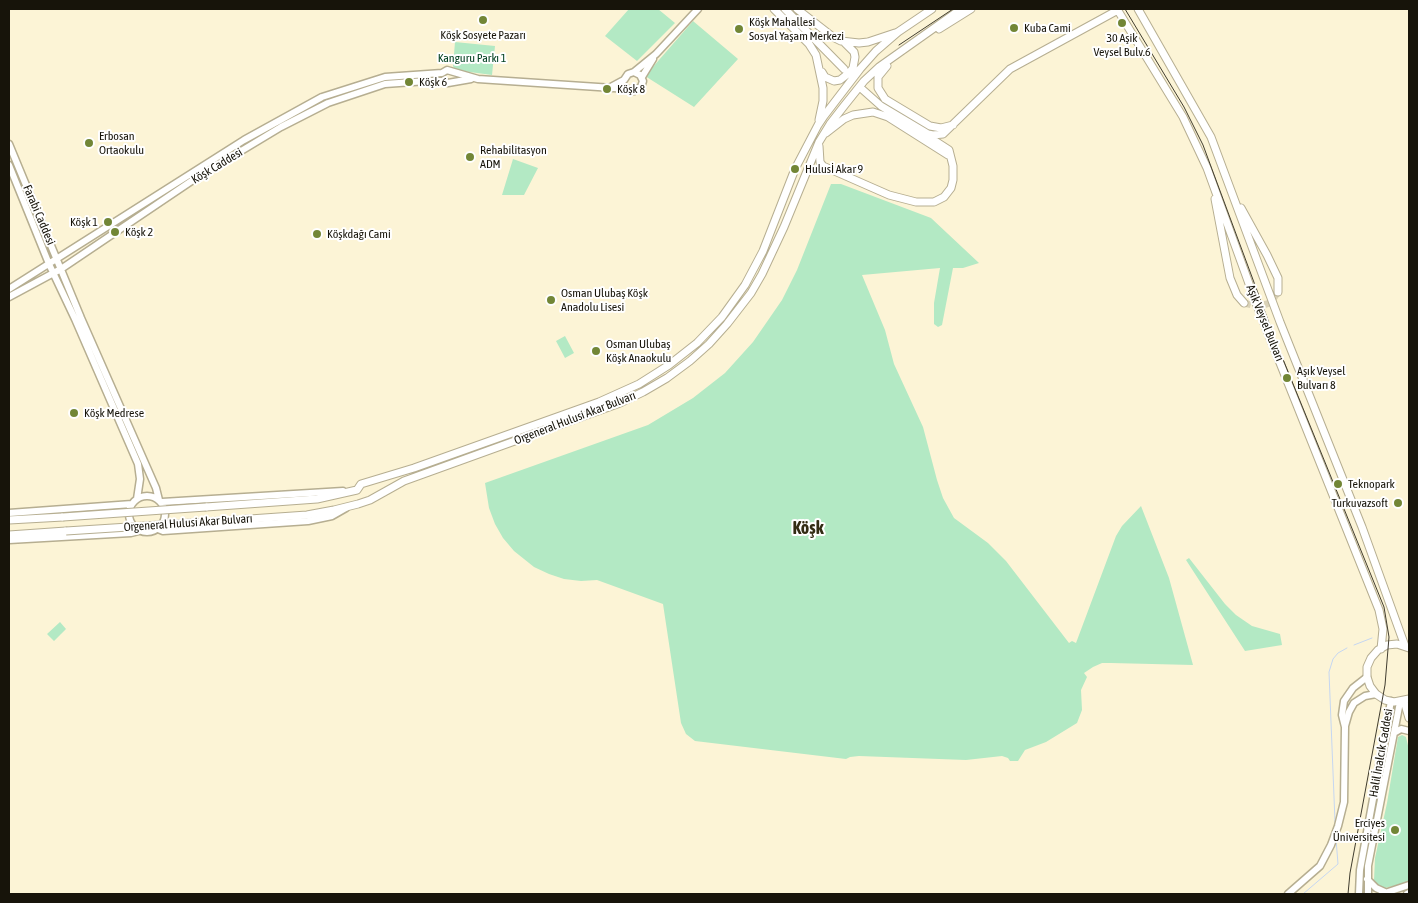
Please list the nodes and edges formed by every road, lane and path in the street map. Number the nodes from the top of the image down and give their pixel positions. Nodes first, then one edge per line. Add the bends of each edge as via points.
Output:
1 (698, 9) edge
2 (776, 9) edge
3 (785, 9) edge
4 (797, 9) edge
5 (928, 9) edge
6 (932, 9) edge
7 (962, 9) edge
8 (971, 9) edge
9 (1138, 9) edge
10 (1118, 10) edge
11 (913, 22) junction
12 (898, 32) junction
13 (811, 35) junction
14 (921, 38) junction
15 (841, 41) junction
16 (900, 53) junction
17 (656, 54) junction
18 (844, 69) dead end
19 (634, 72) junction
20 (821, 72) junction
21 (442, 73) junction
22 (452, 73) junction
23 (642, 78) junction
24 (478, 79) junction
25 (624, 80) junction
26 (443, 81) junction
27 (451, 82) junction
28 (607, 89) junction
29 (628, 89) junction
30 (863, 90) dead end
31 (818, 125) junction
32 (954, 125) junction
33 (824, 134) junction
34 (928, 134) junction
35 (819, 142) junction
36 (9, 144) edge
37 (952, 161) junction
38 (9, 165) edge
39 (1208, 172) junction
40 (1230, 187) junction
41 (57, 260) junction
42 (49, 264) junction
43 (61, 268) junction
44 (54, 272) junction
45 (9, 288) edge
46 (1278, 292) dead end
47 (9, 297) edge
48 (1244, 302) dead end
49 (357, 490) junction
50 (137, 499) junction
51 (160, 501) junction
52 (132, 504) junction
53 (346, 508) junction
54 (9, 513) edge
55 (9, 520) edge
56 (158, 530) junction
57 (139, 531) junction
58 (9, 535) edge
59 (9, 540) edge
60 (1399, 627) junction
61 (1409, 634) edge
62 (1407, 647) edge
63 (1381, 649) junction
64 (1367, 677) junction
65 (1376, 694) junction
66 (1404, 700) edge
67 (1391, 701) junction
68 (1409, 718) edge
69 (1345, 727) junction
70 (1409, 731) edge
71 (1394, 733) junction
72 (1367, 879) junction
73 (1409, 886) edge
74 (1385, 893) edge
75 (1288, 894) edge
76 (1359, 894) edge
77 (1368, 894) edge

1 - 17 street
2 - 13 main road
2 - 20 main road via 813,49
3 - 13 main road
4 - 15 main road
5 - 11 main road
6 - 11 main road, Orgeneral Hulusi Akar Bulvarı
7 - 14 main road, Orgeneral Hulusi Akar Bulvarı
8 - 14 main road
9 - 40 main road, Aşık Veysel Bulvarı via 1211,137
10 - 32 main road via 1010,69
10 - 39 main road, Aşık Veysel Bulvarı via 1183,117
11 - 12 main road, Orgeneral Hulusi Akar Bulvarı
12 - 15 main road via 868,42
12 - 31 main road, Orgeneral Hulusi Akar Bulvarı via 860,69
13 - 18 main road
14 - 16 main road, Orgeneral Hulusi Akar Bulvarı
15 - 20 main road via 854,52 853,68 840,80 830,80
16 - 32 main road via 878,77 881,94 930,126
16 - 33 main road, Orgeneral Hulusi Akar Bulvarı via 864,81
17 - 19 street
17 - 23 street
19 - 23 street
19 - 25 street
20 - 31 main road via 823,101
21 - 22 street via 447,70
21 - 26 street
21 - 41 street, Köşk Caddesi via 385,77 322,97 244,140
22 - 24 street
22 - 27 street
23 - 29 street via 639,90
24 - 27 street
24 - 28 street
25 - 28 street
25 - 29 street
26 - 27 street
26 - 43 street, Köşk Caddesi via 386,84 328,102 186,185
28 - 29 street
30 - 34 main road via 881,106
31 - 49 main road, Orgeneral Hulusi Akar Bulvarı via 795,169 752,274 722,317 679,358 649,378 612,396 361,484
32 - 34 main road via 943,134
33 - 35 main road, Orgeneral Hulusi Akar Bulvarı
33 - 37 main road via 844,119 873,112 888,117 947,154
34 - 37 main road via 949,150
35 - 37 main road via 823,166 889,195 916,202 938,201 946,195 954,180
35 - 53 main road, Orgeneral Hulusi Akar Bulvarı via 756,284 718,334 678,370 620,403 413,478 370,500
36 - 41 street, Farabi Caddesi
38 - 42 street, Farabi Caddesi
39 - 48 main road via 1230,278 1237,295
39 - 63 main road, Aşık Veysel Bulvarı via 1263,320 1379,610 1383,630
40 - 46 main road via 1278,278
40 - 60 main road, Aşık Veysel Bulvarı
41 - 42 street, Köşk Caddesi
41 - 43 street, Farabi Caddesi
42 - 44 street, Farabi Caddesi
42 - 45 street, Köşk Caddesi
43 - 44 street, Köşk Caddesi
43 - 51 street, Farabi Caddesi
44 - 47 street, Köşk Caddesi
44 - 50 street, Farabi Caddesi via 138,464
49 - 51 street
49 - 55 main road, Orgeneral Hulusi Akar Bulvarı, bridge via 316,499
50 - 51 street via 148,496
50 - 52 street
51 - 56 street via 166,517
52 - 54 street
52 - 57 street via 130,519
53 - 56 street via 332,516 308,521
53 - 58 main road, Orgeneral Hulusi Akar Bulvarı, bridge via 288,517
56 - 57 street
57 - 59 street
60 - 61 main road
60 - 62 main road, Aşık Veysel Bulvarı
62 - 63 main road via 1397,644
63 - 64 main road via 1371,658
64 - 65 main road
64 - 69 street via 1344,701 1342,715
65 - 67 main road
65 - 69 street via 1354,703
66 - 67 main road
66 - 68 main road
66 - 71 street, Halil İnalcık Caddesi
67 - 76 street, Halil İnalcık Caddesi via 1360,870
69 - 75 street via 1344,802 1338,826 1320,866
70 - 71 street via 1401,729
71 - 72 street, Halil İnalcık Caddesi
72 - 74 street
72 - 77 street, Halil İnalcık Caddesi
73 - 74 street

